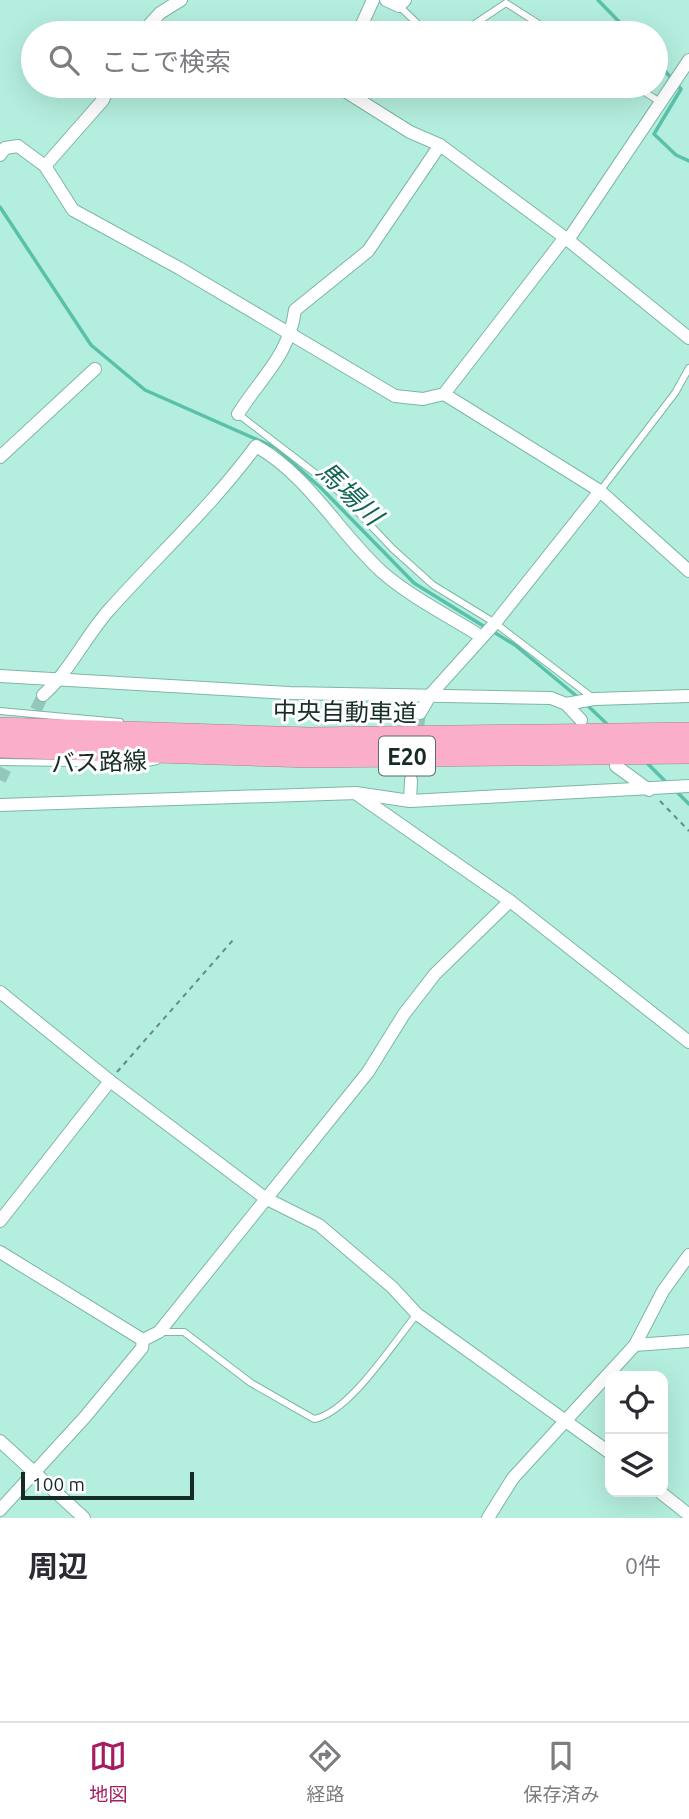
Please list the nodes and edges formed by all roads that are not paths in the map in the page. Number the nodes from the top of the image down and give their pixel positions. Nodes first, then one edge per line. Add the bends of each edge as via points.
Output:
1 (181, 0) edge
2 (373, 0) edge
3 (386, 0) edge
4 (402, 3) edge
5 (153, 21) edge
6 (363, 21) edge
7 (416, 21) edge
8 (479, 21) edge
9 (534, 21) edge
10 (689, 60) edge
11 (668, 92) edge
12 (104, 98) edge
13 (356, 98) edge
14 (653, 98) edge
15 (664, 98) edge
16 (661, 103) junction
17 (440, 145) junction
18 (2, 149) edge
19 (46, 166) junction
20 (568, 240) junction
21 (292, 335) junction
22 (689, 338) edge
23 (689, 368) edge
24 (94, 369) dead end
25 (444, 394) junction
26 (238, 414) joint
27 (0, 457) edge
28 (303, 472) junction
29 (600, 491) junction
30 (689, 571) edge
31 (489, 630) junction
32 (0, 676) edge
33 (60, 680) junction
34 (431, 694) junction
35 (43, 695) tunnel mouth
36 (689, 696) edge
37 (592, 699) junction
38 (571, 703) junction
39 (0, 711) edge
40 (420, 713) tunnel mouth
41 (581, 720) dead end
42 (0, 729) edge
43 (689, 734) edge
44 (180, 735) junction
45 (646, 745) junction
46 (0, 746) edge
47 (197, 752) junction
48 (689, 752) edge
49 (617, 760) junction
50 (0, 762) edge
51 (411, 780) tunnel mouth
52 (685, 787) edge
53 (649, 790) junction
54 (356, 793) junction
55 (410, 801) junction
56 (0, 805) edge
57 (510, 901) junction
58 (0, 992) edge
59 (689, 1042) edge
60 (110, 1080) junction
61 (265, 1198) junction
62 (0, 1221) edge
63 (0, 1252) edge
64 (689, 1255) edge
65 (417, 1314) junction
66 (159, 1332) junction
67 (143, 1340) junction
68 (689, 1341) edge
69 (635, 1345) junction
70 (566, 1420) junction
71 (0, 1441) edge
72 (605, 1449) edge
73 (35, 1472) junction
74 (666, 1497) edge
75 (0, 1510) edge
76 (689, 1515) edge
77 (84, 1518) edge
78 (488, 1518) edge

1 - 5 street
2 - 6 street
3 - 4 street
4 - 7 lane
8 - 9 lane via 506,3
10 - 11 street
12 - 19 street
13 - 17 street
14 - 16 lane
15 - 16 street
16 - 20 street
17 - 20 street
17 - 21 street via 368,251 295,310
18 - 19 street via 18,146
19 - 21 street via 73,211
20 - 22 street
20 - 25 street via 563,240
21 - 25 street via 395,396 423,399
21 - 26 street
23 - 29 lane
24 - 27 street
25 - 29 street
26 - 28 lane
28 - 31 lane via 337,490 393,550
28 - 31 street via 381,570 408,592
28 - 33 street via 256,446 226,486 108,611
29 - 30 street
29 - 31 street
31 - 34 street
31 - 37 lane
32 - 33 street
33 - 34 street via 289,693
33 - 35 street
34 - 38 street via 551,698
34 - 40 street
36 - 37 street
37 - 38 street
38 - 41 street
39 - 44 lane, バス路線 via 130,723
42 - 44 highway, 中央自動車道 / E20
43 - 45 highway, 中央自動車道 / E20
44 - 45 highway, 中央自動車道 / E20 via 430,740 600,737
45 - 48 highway, 中央自動車道 / E20
45 - 49 highway, 中央自動車道 / E20
46 - 47 highway, 中央自動車道 / E20
47 - 49 highway, 中央自動車道 / E20
47 - 50 lane, バス路線 via 143,764
49 - 53 street
51 - 55 street
52 - 53 street
53 - 55 street
54 - 55 street
54 - 56 street
54 - 57 street
57 - 59 street
57 - 61 street via 435,974 368,1072
58 - 60 street
60 - 61 street
60 - 62 street
61 - 65 street via 318,1225
61 - 66 street
63 - 67 street
64 - 69 street via 663,1291
65 - 66 lane via 344,1403 326,1417 314,1419 251,1383 184,1332
65 - 70 street
66 - 67 street
67 - 73 street via 142,1348
68 - 69 street
69 - 70 street
70 - 72 street
70 - 78 street via 513,1478
71 - 73 street
73 - 75 street
73 - 77 street
74 - 76 street

